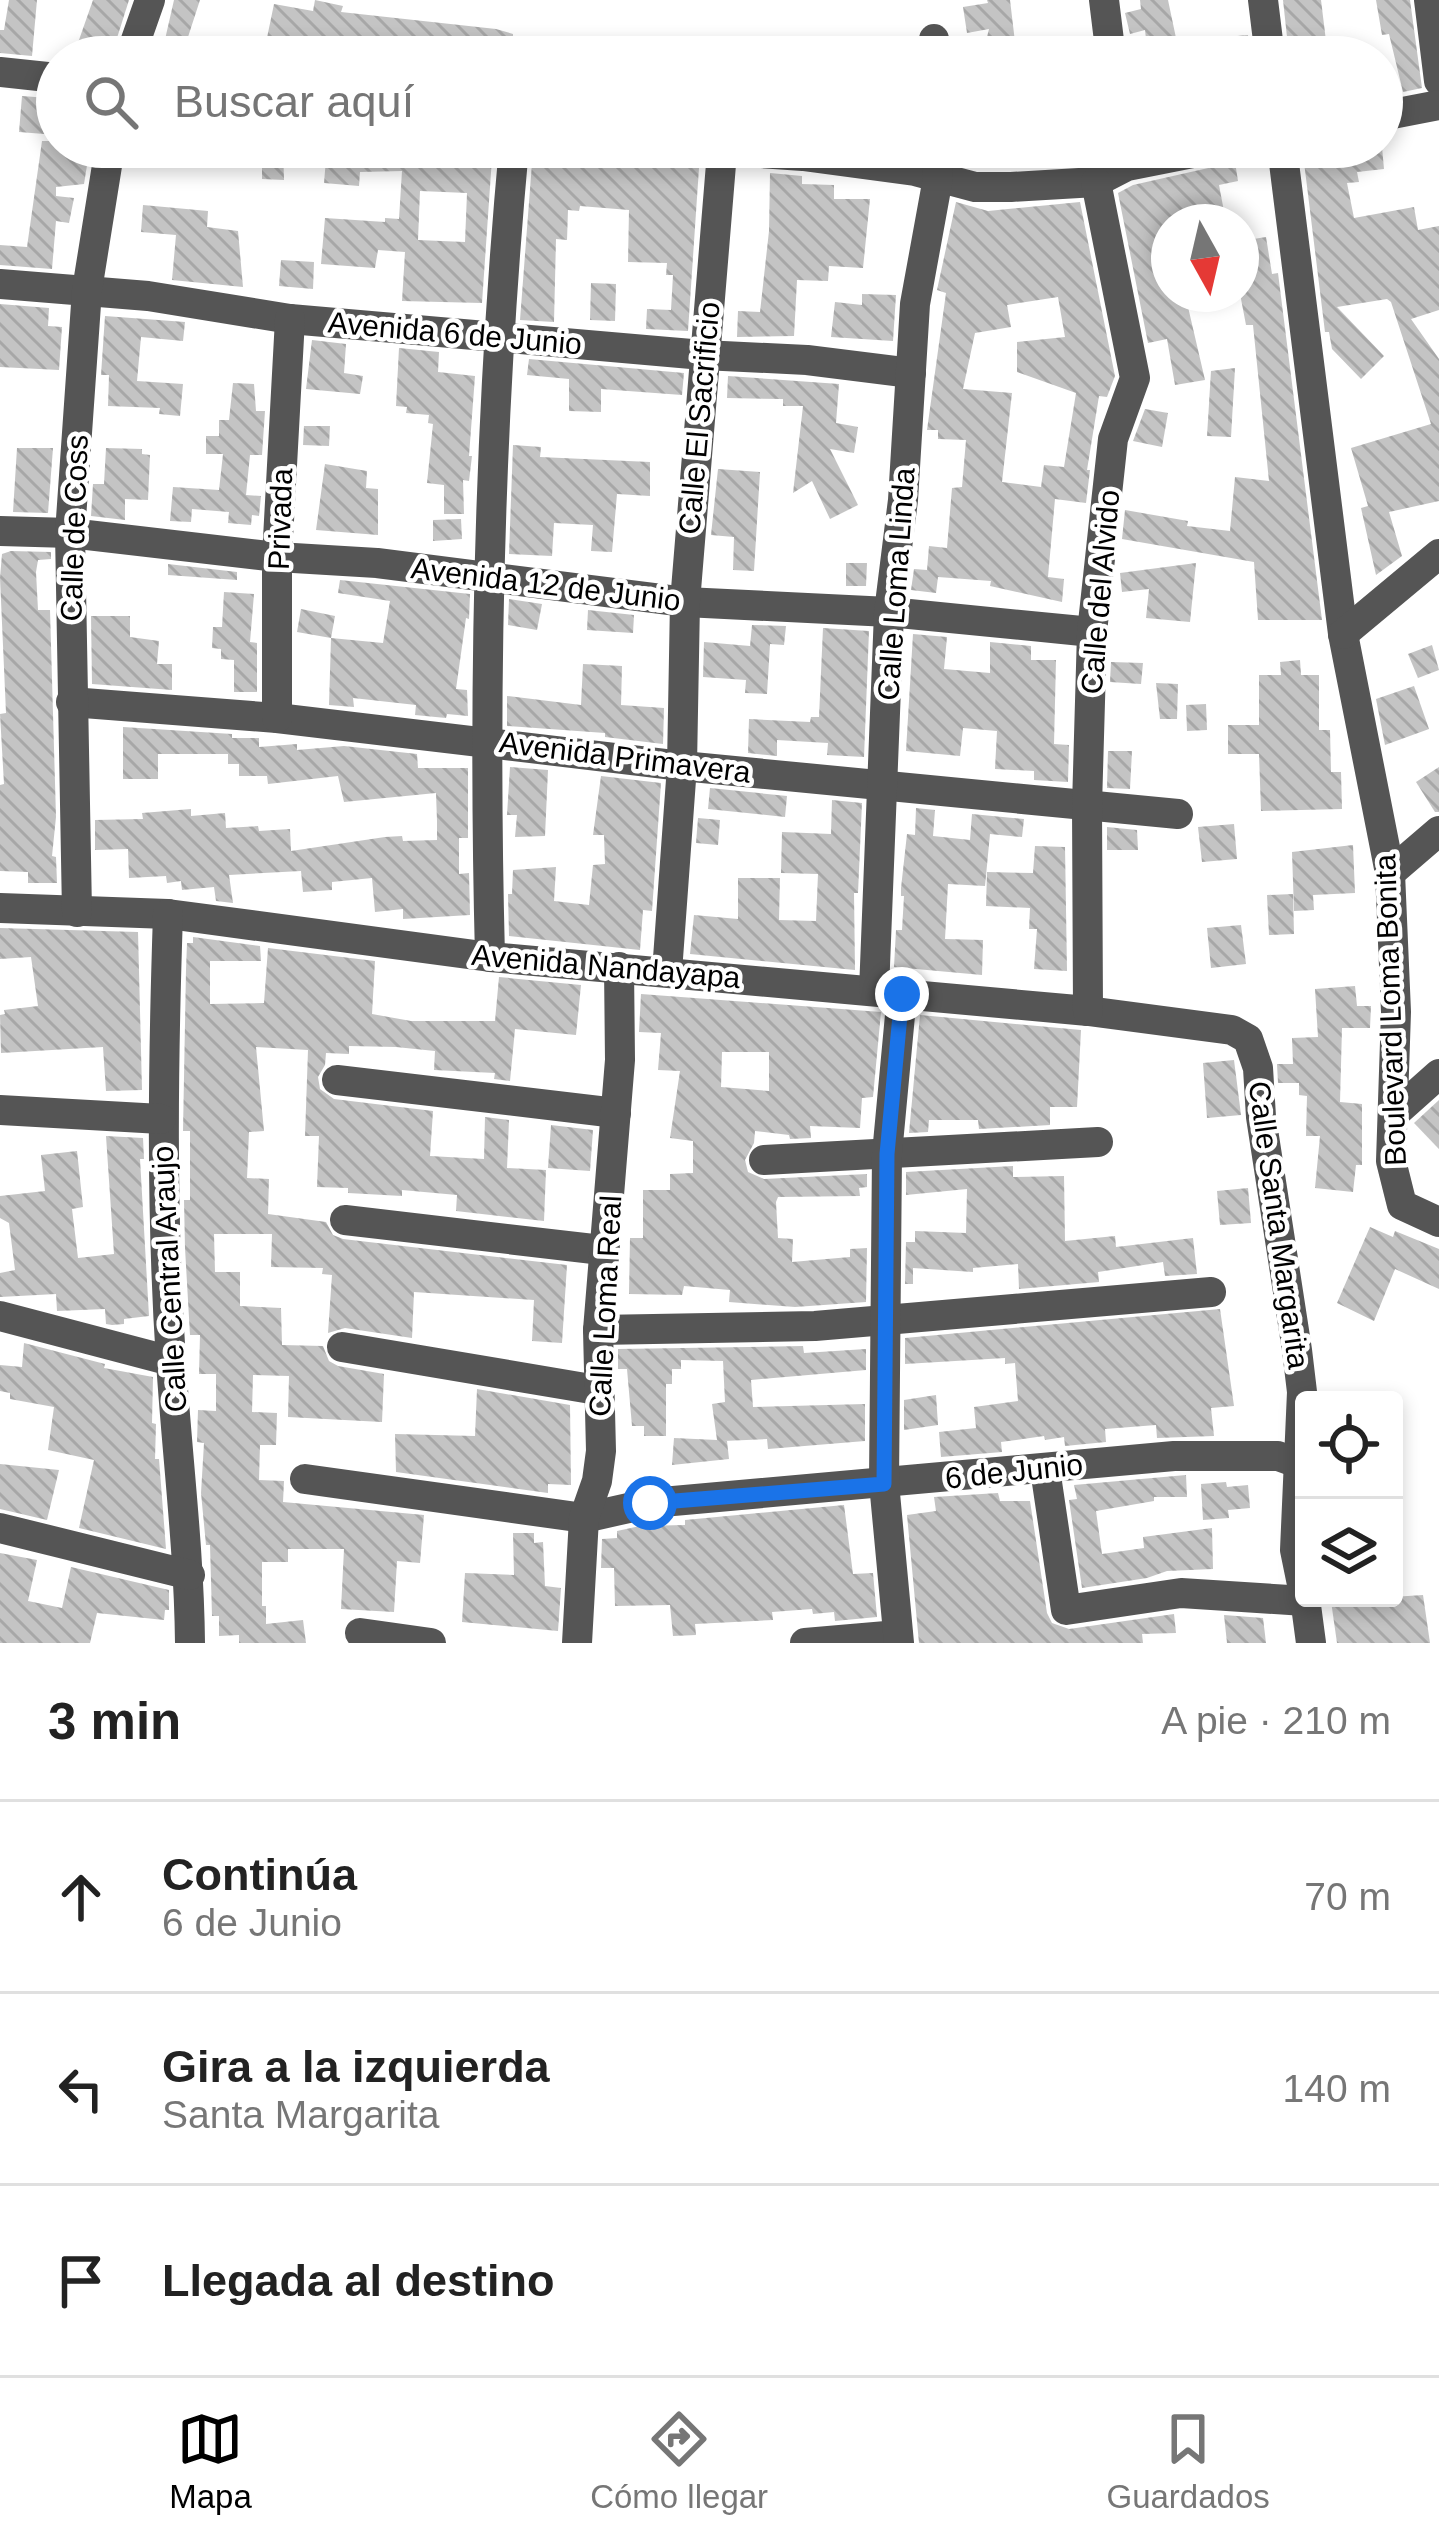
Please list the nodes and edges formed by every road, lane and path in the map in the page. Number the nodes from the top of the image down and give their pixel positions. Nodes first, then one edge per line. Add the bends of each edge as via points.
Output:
1 (150, 0) edge
2 (1104, 0) edge
3 (1263, 0) edge
4 (1430, 0) edge
5 (137, 36) edge
6 (1108, 36) edge
7 (1267, 36) edge
8 (0, 72) edge
9 (36, 76) edge
10 (1439, 81) edge
11 (1439, 105) edge
12 (1403, 112) edge
13 (107, 168) edge
14 (512, 168) edge
15 (721, 168) edge
16 (893, 168) edge
17 (922, 168) edge
18 (936, 168) edge
19 (946, 168) edge
20 (1112, 168) edge
21 (1285, 168) edge
22 (1096, 182) junction
23 (0, 284) edge
24 (87, 290) junction
25 (290, 319) junction
26 (497, 334) junction
27 (704, 355) junction
28 (911, 373) junction
29 (0, 531) edge
30 (70, 533) junction
31 (1439, 554) edge
32 (277, 557) junction
33 (488, 580) junction
34 (685, 602) junction
35 (889, 612) junction
36 (1092, 632) junction
37 (1343, 634) junction
38 (71, 702) junction
39 (278, 718) junction
40 (484, 741) junction
41 (682, 766) junction
42 (884, 785) junction
43 (1087, 806) junction
44 (1178, 814) dead end
45 (1439, 831) edge
46 (1390, 874) junction
47 (0, 908) edge
48 (77, 912) junction
49 (168, 914) junction
50 (490, 957) junction
51 (619, 968) junction
52 (667, 972) junction
53 (888, 993) junction
54 (1088, 1011) junction
55 (1213, 1025) joint
56 (1439, 1073) edge
57 (337, 1079) dead end
58 (0, 1110) edge
59 (616, 1114) junction
60 (1394, 1114) junction
61 (160, 1119) junction
62 (1098, 1142) dead end
63 (887, 1154) junction
64 (764, 1160) dead end
65 (345, 1220) dead end
66 (1439, 1222) edge
67 (602, 1250) junction
68 (1211, 1292) dead end
69 (0, 1316) edge
70 (884, 1322) junction
71 (598, 1330) junction
72 (342, 1347) dead end
73 (171, 1361) junction
74 (597, 1390) junction
75 (1302, 1391) edge
76 (1295, 1462) edge
77 (1046, 1469) junction
78 (304, 1479) dead end
79 (884, 1484) junction
80 (584, 1519) junction
81 (0, 1528) edge
82 (190, 1575) junction
83 (1295, 1598) edge
84 (1306, 1607) edge
85 (360, 1633) dead end
86 (898, 1639) edge
87 (190, 1643) edge
88 (431, 1643) edge
89 (577, 1643) edge
90 (805, 1643) edge
91 (1311, 1643) edge

1 - 5 street
2 - 6 street
3 - 7 street
4 - 10 street
8 - 9 street
11 - 12 street
13 - 24 street, Calle de Coss
14 - 26 street
15 - 27 street, Calle El Sacrificio
16 - 17 street
18 - 28 street, Calle Loma Linda
19 - 22 street via 975,187
20 - 22 street
21 - 37 street, Boulevard Loma Bonita
22 - 36 street, Calle del Alvido via 1135,377 1113,440
23 - 24 street, Avenida 6 de Junio
24 - 25 street, Avenida 6 de Junio
24 - 30 street, Calle de Coss
25 - 26 street, Avenida 6 de Junio
25 - 32 street, Privada
26 - 27 street, Avenida 6 de Junio
26 - 33 street
27 - 28 street, Avenida 6 de Junio
27 - 34 street, Calle El Sacrificio
28 - 35 street, Calle Loma Linda
29 - 30 street, Avenida 12 de Junio
30 - 32 street, Avenida 12 de Junio
30 - 38 street, Calle de Coss
31 - 37 street
32 - 33 street, Avenida 12 de Junio
32 - 39 street, Privada
33 - 34 street, Avenida 12 de Junio
33 - 40 street
34 - 35 street, Avenida 12 de Junio
34 - 41 street, Calle El Sacrificio
35 - 36 street, Avenida 12 de Junio
35 - 42 street, Calle Loma Linda
36 - 43 street, Calle del Alvido
37 - 46 street, Boulevard Loma Bonita
38 - 39 street, Avenida Primavera
38 - 48 street, Calle de Coss
39 - 40 street, Avenida Primavera
40 - 41 street, Avenida Primavera
40 - 50 street
41 - 42 street, Avenida Primavera
41 - 52 street, Calle El Sacrificio
42 - 43 street, Avenida Primavera
42 - 53 street, Calle Loma Linda
43 - 44 street, Avenida Primavera
43 - 54 street, Calle del Alvido
45 - 46 street
46 - 60 street, Boulevard Loma Bonita
47 - 48 street, Avenida Nandayapa
48 - 49 street, Avenida Nandayapa
49 - 50 street, Avenida Nandayapa
49 - 61 street, Calle Central Araujo
50 - 51 street, Avenida Nandayapa
51 - 52 street, Avenida Nandayapa
51 - 59 street, Calle Loma Real
52 - 53 street, Avenida Nandayapa
53 - 54 street, Avenida Nandayapa
53 - 63 street, Calle Loma Linda
54 - 55 street, Avenida Nandayapa
55 - 75 street, Calle Santa Margarita via 1248,1039 1258,1068
56 - 60 street
57 - 59 street
58 - 61 street
59 - 67 street, Calle Loma Real
60 - 66 street, Boulevard Loma Bonita via 1391,1161 1402,1205
61 - 73 street, Calle Central Araujo
62 - 63 street
63 - 64 street
63 - 70 street, Calle Loma Linda
65 - 67 street
67 - 71 street, Calle Loma Real
68 - 70 street
69 - 73 street
70 - 71 street
70 - 79 street, Calle Loma Linda
71 - 74 street, Calle Loma Real
72 - 74 street
73 - 82 street, Calle Central Araujo
74 - 80 street, Calle Loma Real via 601,1451
76 - 77 street, 6 de Junio via 1174,1456
77 - 79 street, 6 de Junio
77 - 83 street via 1066,1610 1181,1593
78 - 80 street
79 - 80 street, 6 de Junio via 650,1503
79 - 86 street, Calle Loma Linda
80 - 89 street, Calle Loma Real
81 - 82 street
82 - 87 street, Calle Central Araujo
84 - 91 street, Calle Santa Margarita
85 - 88 street
86 - 90 street

